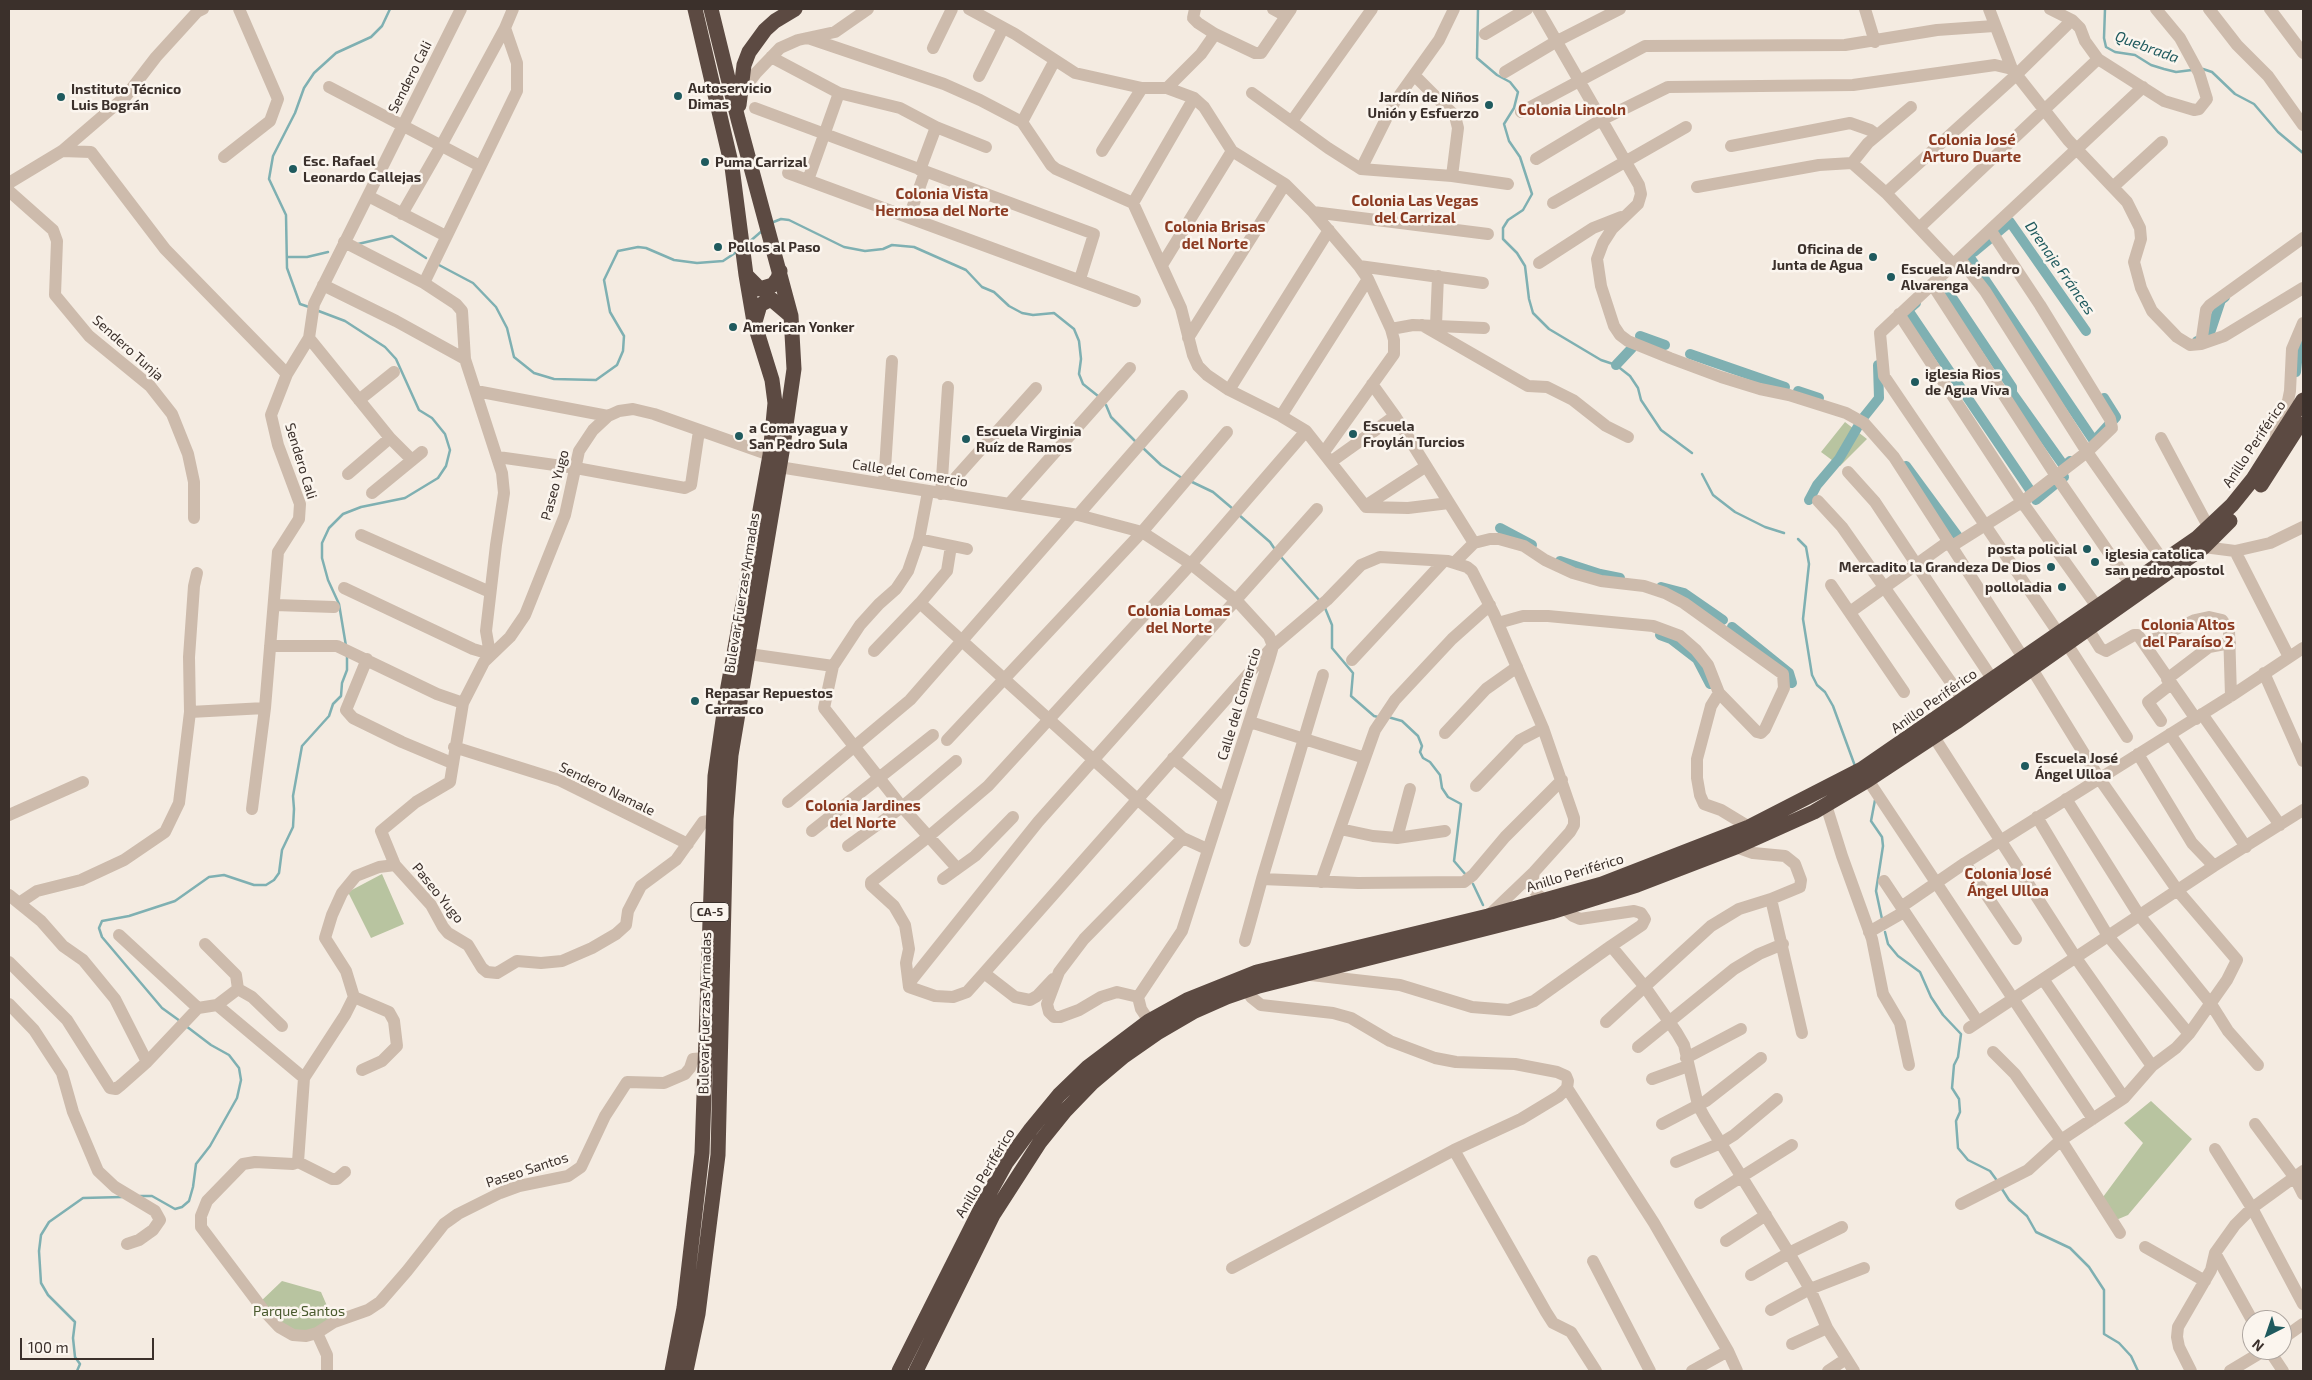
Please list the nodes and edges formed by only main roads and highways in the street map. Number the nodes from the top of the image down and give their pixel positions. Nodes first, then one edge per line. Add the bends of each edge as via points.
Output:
1 (695, 9) edge
2 (711, 9) edge
3 (795, 9) edge
4 (738, 119) junction
5 (780, 271) junction
6 (746, 275) junction
7 (791, 316) junction
8 (754, 322) junction
9 (2303, 400) edge
10 (2303, 418) edge
11 (774, 461) junction
12 (2200, 542) junction
13 (2063, 639) junction
14 (2028, 664) junction
15 (672, 1371) edge
16 (686, 1371) edge
17 (898, 1371) edge
18 (916, 1371) edge

1 - 6 highway, Bulevar Fuerzas Armadas / CA-5 via 732,167
2 - 4 highway, Bulevar Fuerzas Armadas / CA-5
3 - 4 highway via 775,21 756,40 744,65
4 - 5 highway, Bulevar Fuerzas Armadas / CA-5
5 - 6 highway via 772,285 760,289
5 - 7 highway, Bulevar Fuerzas Armadas / CA-5
6 - 8 highway, Bulevar Fuerzas Armadas / CA-5
7 - 8 highway via 771,300 760,305
7 - 11 highway, Bulevar Fuerzas Armadas / CA-5 via 794,369
8 - 11 highway, Bulevar Fuerzas Armadas / CA-5 via 772,380
9 - 12 highway, Anillo Periférico via 2253,478 2208,528
10 - 12 highway, Anillo Periférico via 2242,509
11 - 15 highway, Bulevar Fuerzas Armadas / CA-5 via 727,692 715,776 699,1181 684,1308
11 - 16 highway, Bulevar Fuerzas Armadas / CA-5 via 749,654 731,755 726,819 718,1156 698,1314
12 - 13 highway, Anillo Periférico via 2164,562 2098,608
12 - 13 highway, Anillo Periférico via 2088,629
13 - 14 highway, Anillo Periférico
14 - 17 highway, Anillo Periférico via 1993,680 1862,769 1749,827 1636,872 1544,901 1257,972 1187,1000 1149,1021 1088,1067 1059,1096 1006,1163
14 - 18 highway, Anillo Periférico via 1934,737 1868,780 1826,805 1736,847 1646,882 1564,908 1248,990 1193,1012 1157,1033 1105,1072 1065,1112 1035,1149 994,1215

